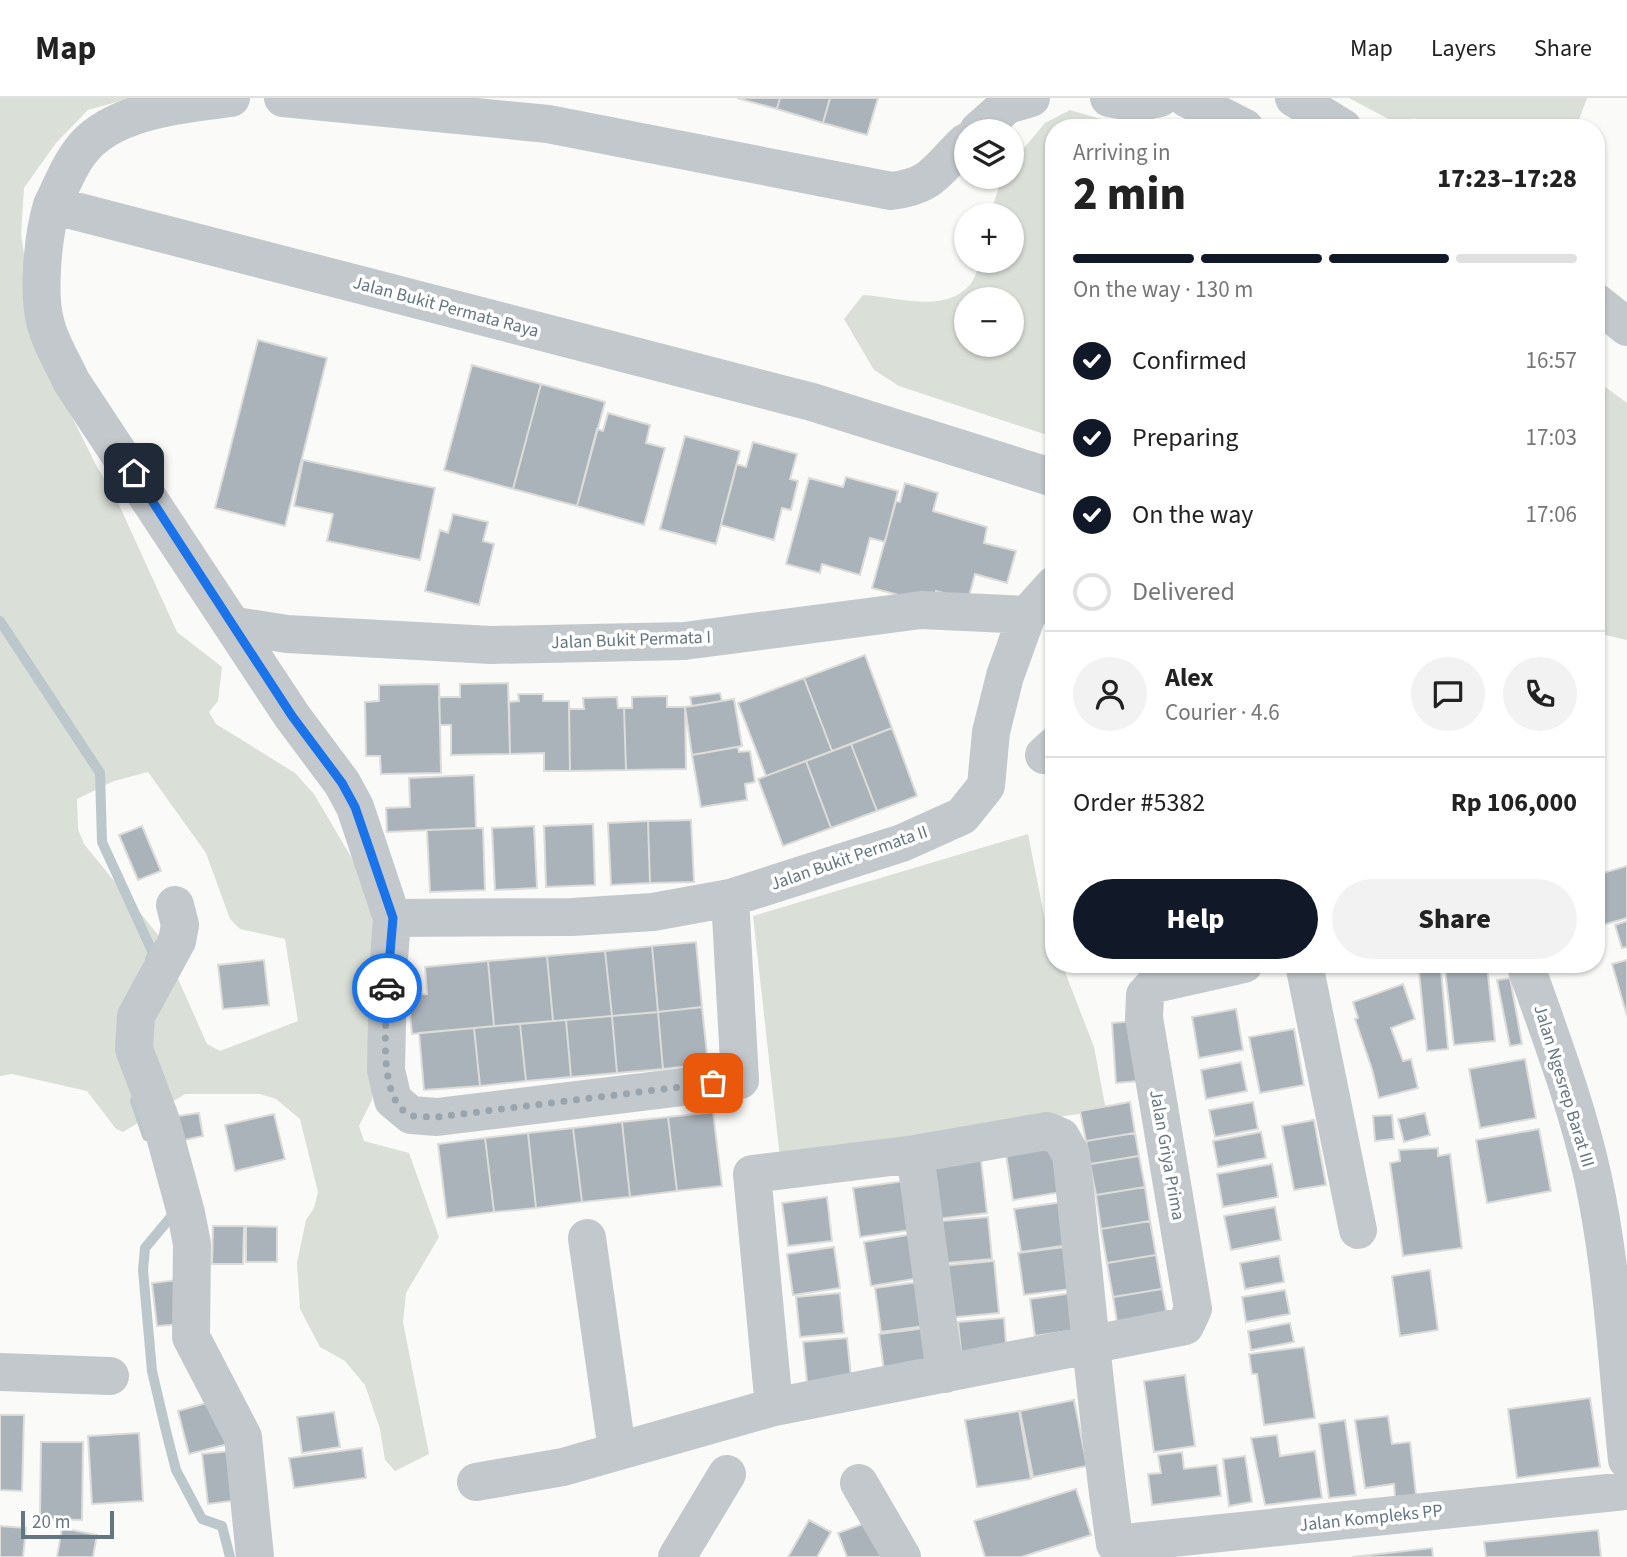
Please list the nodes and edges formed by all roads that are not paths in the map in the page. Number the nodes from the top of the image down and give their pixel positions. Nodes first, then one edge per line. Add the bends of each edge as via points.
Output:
1 (231, 98) edge
2 (283, 98) edge
3 (1109, 98) edge
4 (1160, 98) edge
5 (1186, 98) edge
6 (1294, 98) edge
7 (1013, 100) edge
8 (992, 119) edge
9 (1227, 119) edge
10 (1328, 119) edge
11 (954, 154) edge
12 (52, 205) junction
13 (1605, 309) edge
14 (1627, 327) edge
15 (1605, 334) edge
16 (1627, 349) edge
17 (1045, 475) edge
18 (1045, 595) edge
19 (1027, 615) junction
20 (236, 626) junction
21 (730, 898) junction
22 (175, 905) dead end
23 (393, 918) junction
24 (1204, 973) edge
25 (1306, 973) edge
26 (1528, 973) edge
27 (915, 1154) junction
28 (1358, 1230) dead end
29 (587, 1238) dead end
30 (1093, 1343) junction
31 (0, 1372) edge
32 (945, 1374) junction
33 (110, 1376) dead end
34 (774, 1407) junction
35 (617, 1450) junction
36 (1627, 1460) edge
37 (727, 1474) dead end
38 (476, 1482) dead end
39 (859, 1483) dead end
40 (1627, 1491) edge
41 (1115, 1550) edge
42 (255, 1557) edge
43 (677, 1557) edge
44 (902, 1557) edge

1 - 12 street via 155,108 106,130 81,150
2 - 11 street via 548,124 891,191 914,188
3 - 4 street via 1137,103
5 - 9 street
6 - 10 street
7 - 8 street
12 - 17 street, Jalan Bukit Permata Raya via 812,402
12 - 20 street via 44,232 46,326 71,381
13 - 14 street
15 - 16 street
18 - 19 street
19 - 20 street, Jalan Bukit Permata I via 921,610 684,641 491,645 287,634
19 - 21 street, Jalan Bukit Permata II via 991,732 986,786 962,816 902,843
20 - 23 street via 355,807
21 - 23 street, Jalan Bukit Permata II via 612,916
21 - 23 street via 740,1080 437,1117 411,1115 393,1100 386,1070
22 - 42 street via 180,925 177,941 136,1016 134,1049 161,1121 186,1213 192,1244 191,1337 243,1437
24 - 30 street, Jalan Griya Prima via 1155,984 1145,995 1144,1018 1193,1309 1185,1326
25 - 28 street
26 - 36 street, Jalan Ngesrep Barat III via 1569,1090 1593,1179
27 - 30 street, Jalan Kompleks PP via 1047,1131 1061,1137 1071,1155
27 - 32 street
27 - 34 street, Jalan Kompleks PP via 752,1174
29 - 35 street
30 - 32 street
30 - 41 street, Jalan Kompleks PP
31 - 33 street
32 - 34 street
34 - 35 street
35 - 38 street via 563,1466
37 - 43 street
39 - 44 street
40 - 41 street, Jalan Kompleks PP

